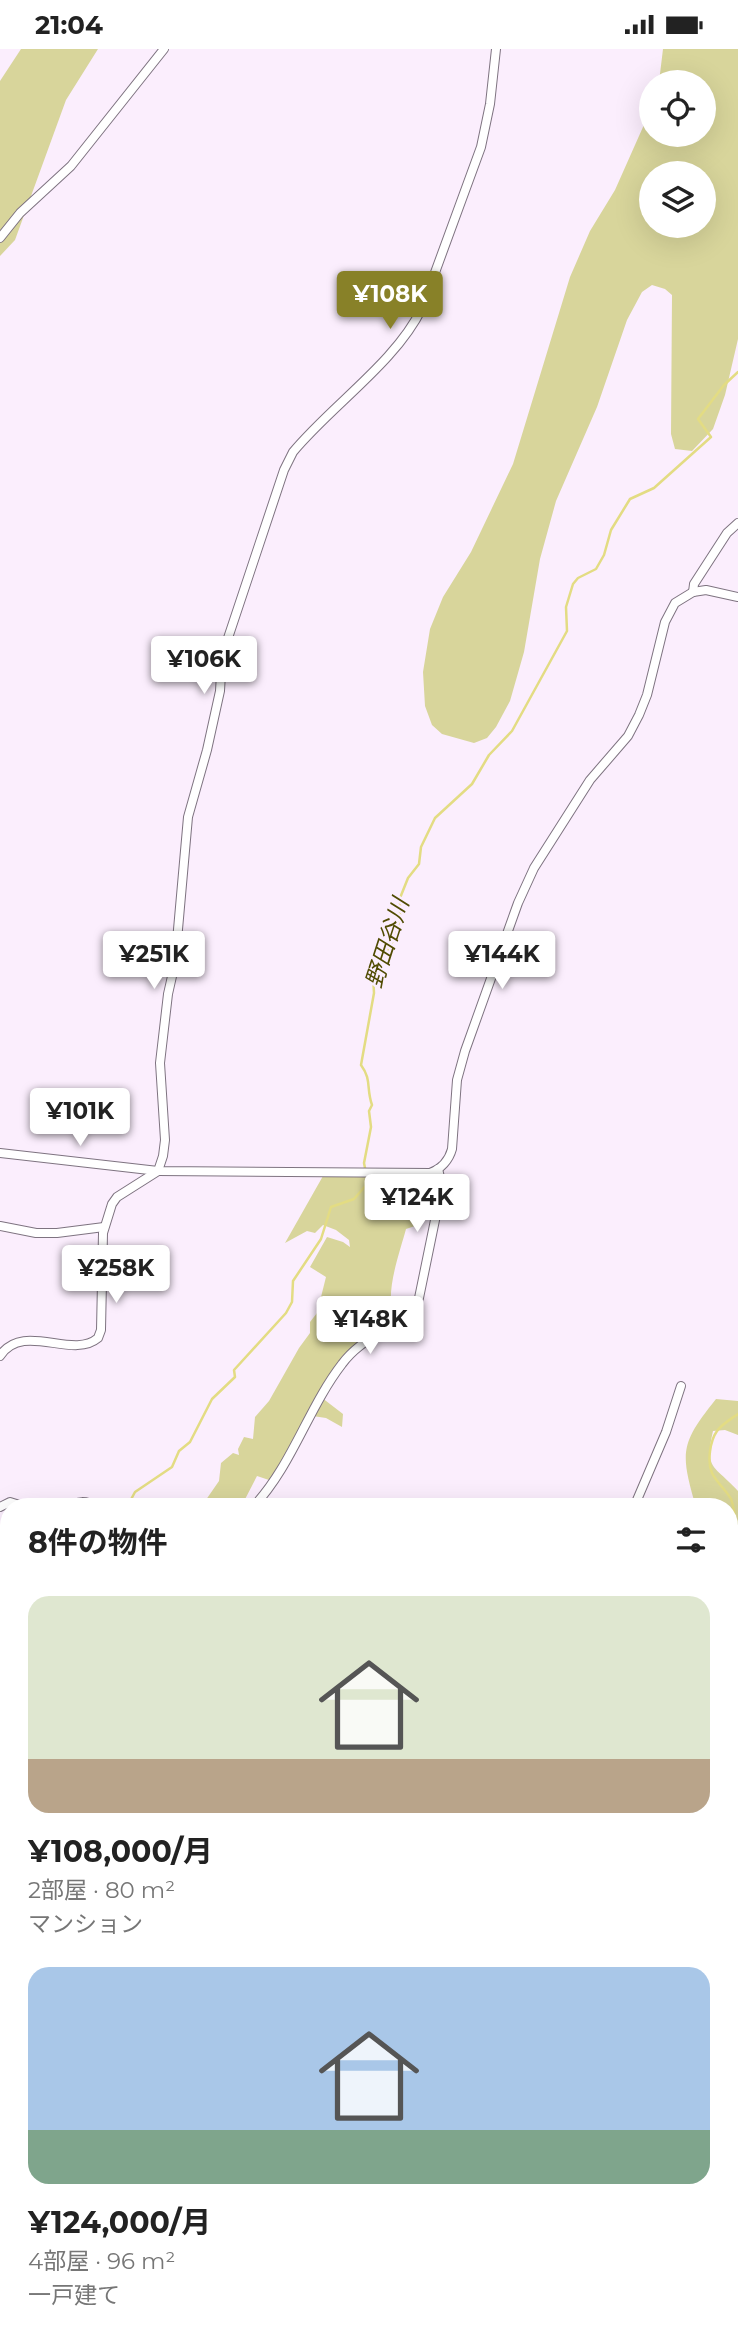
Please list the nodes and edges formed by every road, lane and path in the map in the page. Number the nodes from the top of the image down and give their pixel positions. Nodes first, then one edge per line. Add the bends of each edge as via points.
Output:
1 (164, 49) edge
2 (496, 49) edge
3 (0, 238) edge
4 (738, 523) edge
5 (693, 592) junction
6 (738, 597) edge
7 (0, 1153) edge
8 (439, 1169) junction
9 (158, 1171) junction
10 (0, 1226) edge
11 (104, 1227) junction
12 (0, 1356) edge
13 (681, 1386) dead end
14 (260, 1498) edge
15 (638, 1498) edge

1 - 3 street via 71,166
2 - 9 street via 481,147 422,308 397,345 293,452 222,656 219,691 185,838 160,1063 165,1140
4 - 5 street via 727,533
5 - 6 street
5 - 8 street via 669,611 647,695 628,736 590,780 534,868 518,903 465,1051 457,1080 452,1149
7 - 9 street
8 - 9 street via 430,1173
8 - 14 street via 442,1186 419,1298 397,1323 369,1339 342,1363
9 - 11 street via 117,1198
10 - 11 street via 57,1233
11 - 12 street via 98,1338 85,1345 13,1342
13 - 15 street

